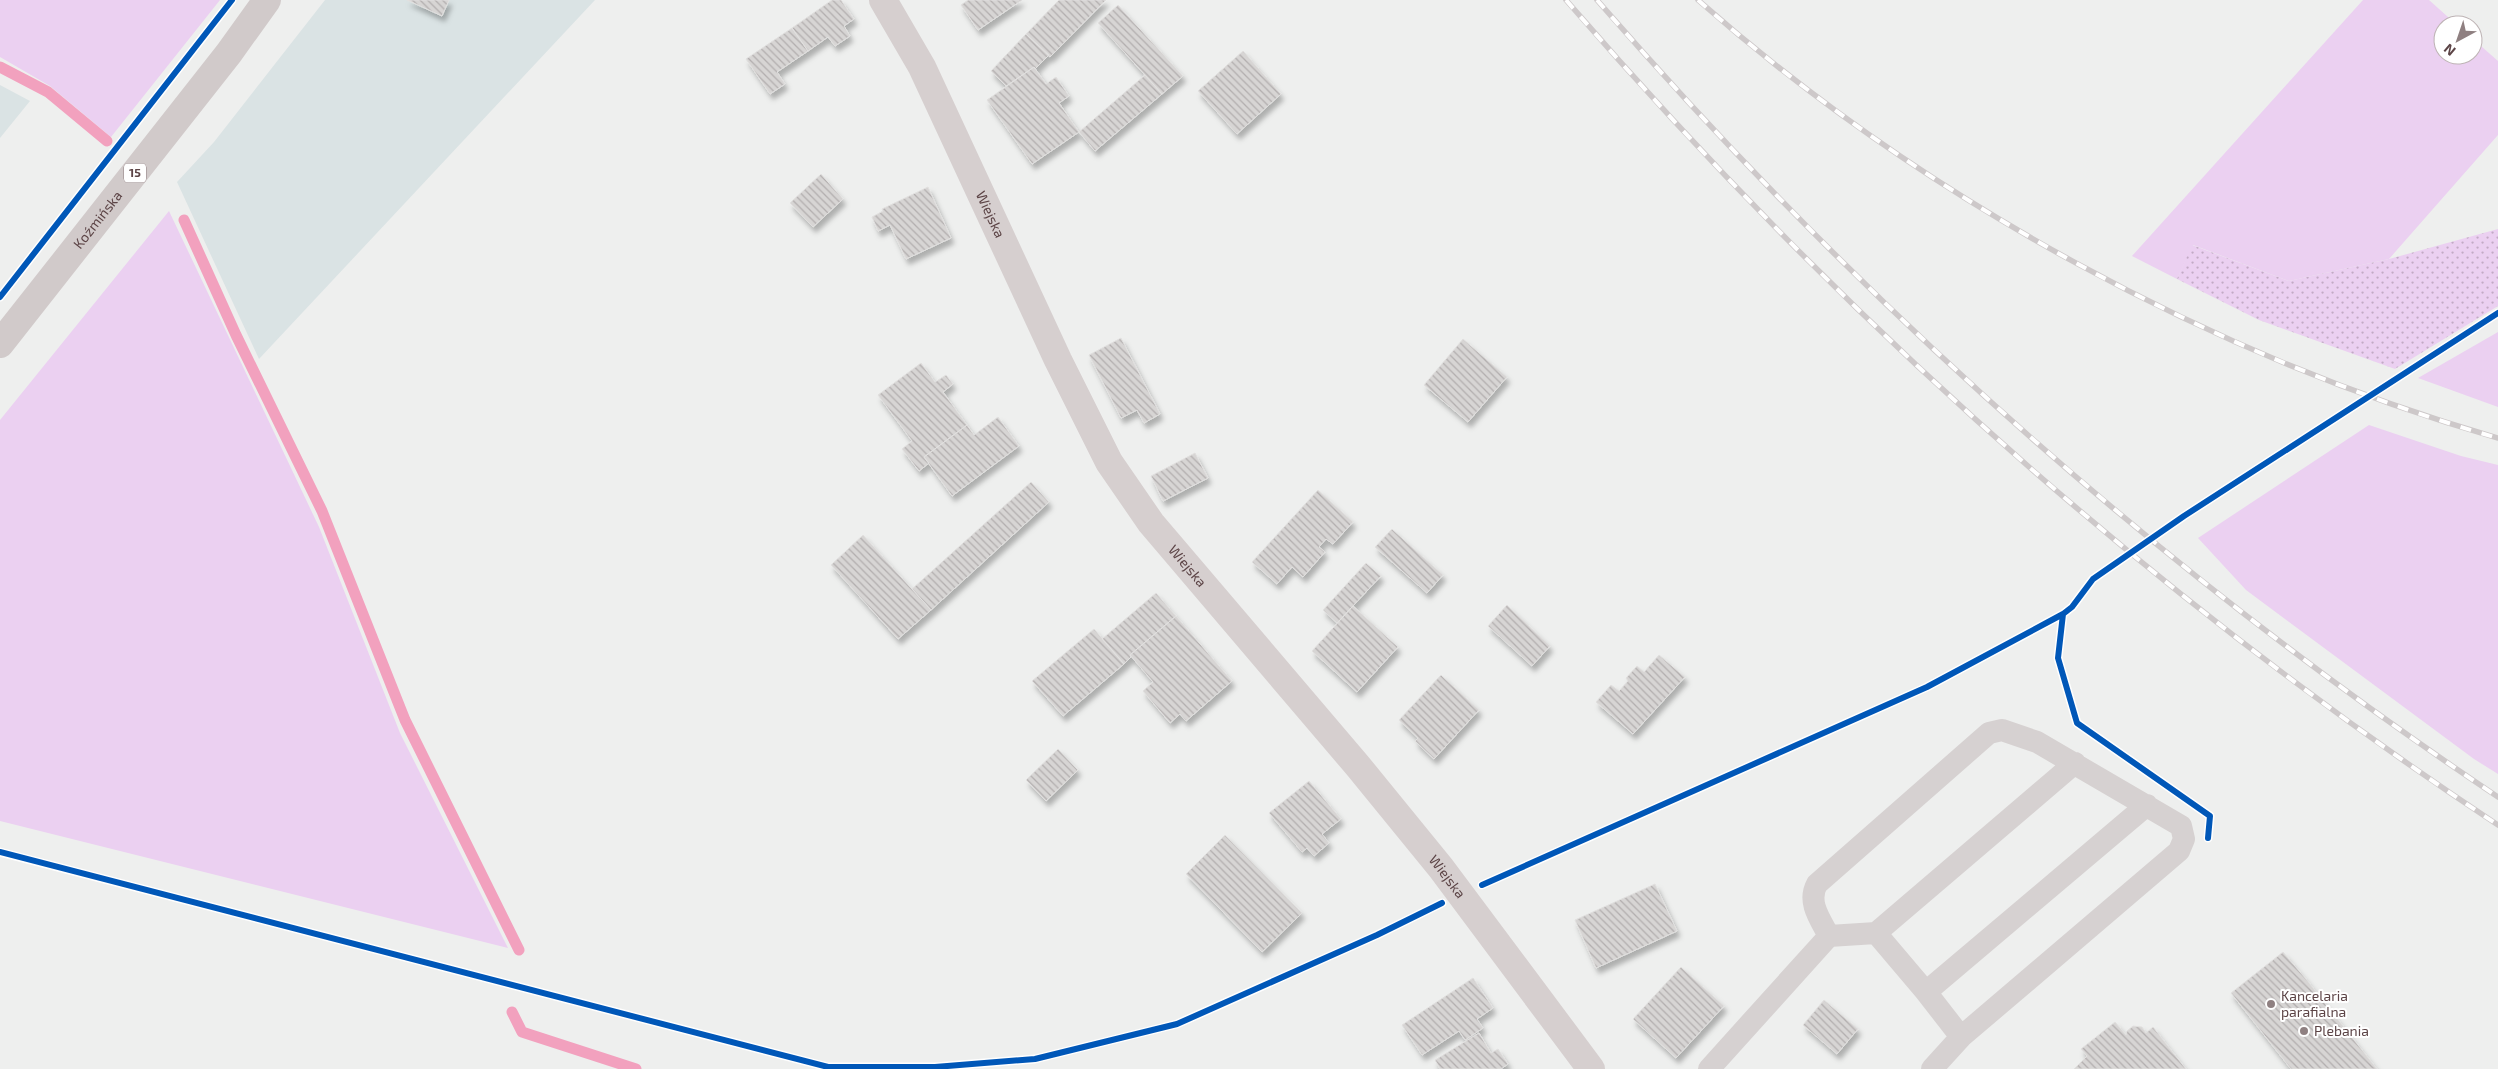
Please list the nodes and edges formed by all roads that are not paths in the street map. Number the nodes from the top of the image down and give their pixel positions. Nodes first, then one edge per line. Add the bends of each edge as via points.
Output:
1 (267, 0) edge
2 (883, 0) edge
3 (0, 344) edge
4 (2075, 763) junction
5 (2147, 805) junction
6 (1876, 933) junction
7 (1829, 936) junction
8 (1926, 992) junction
9 (1961, 1037) junction
10 (1591, 1069) edge
11 (1710, 1069) edge
12 (1932, 1069) edge

1 - 3 main road, Koźmińska / 15
2 - 10 street, Wiejska via 922,67 1109,462 1151,523 1441,868
4 - 5 lane
4 - 6 lane
4 - 7 lane via 2022,735 2002,730 1989,733 1817,884 1812,893 1813,904
5 - 8 lane
5 - 9 lane via 2181,826 2184,840 2179,851
6 - 7 lane
6 - 8 lane
7 - 11 lane
8 - 9 lane
9 - 12 lane

